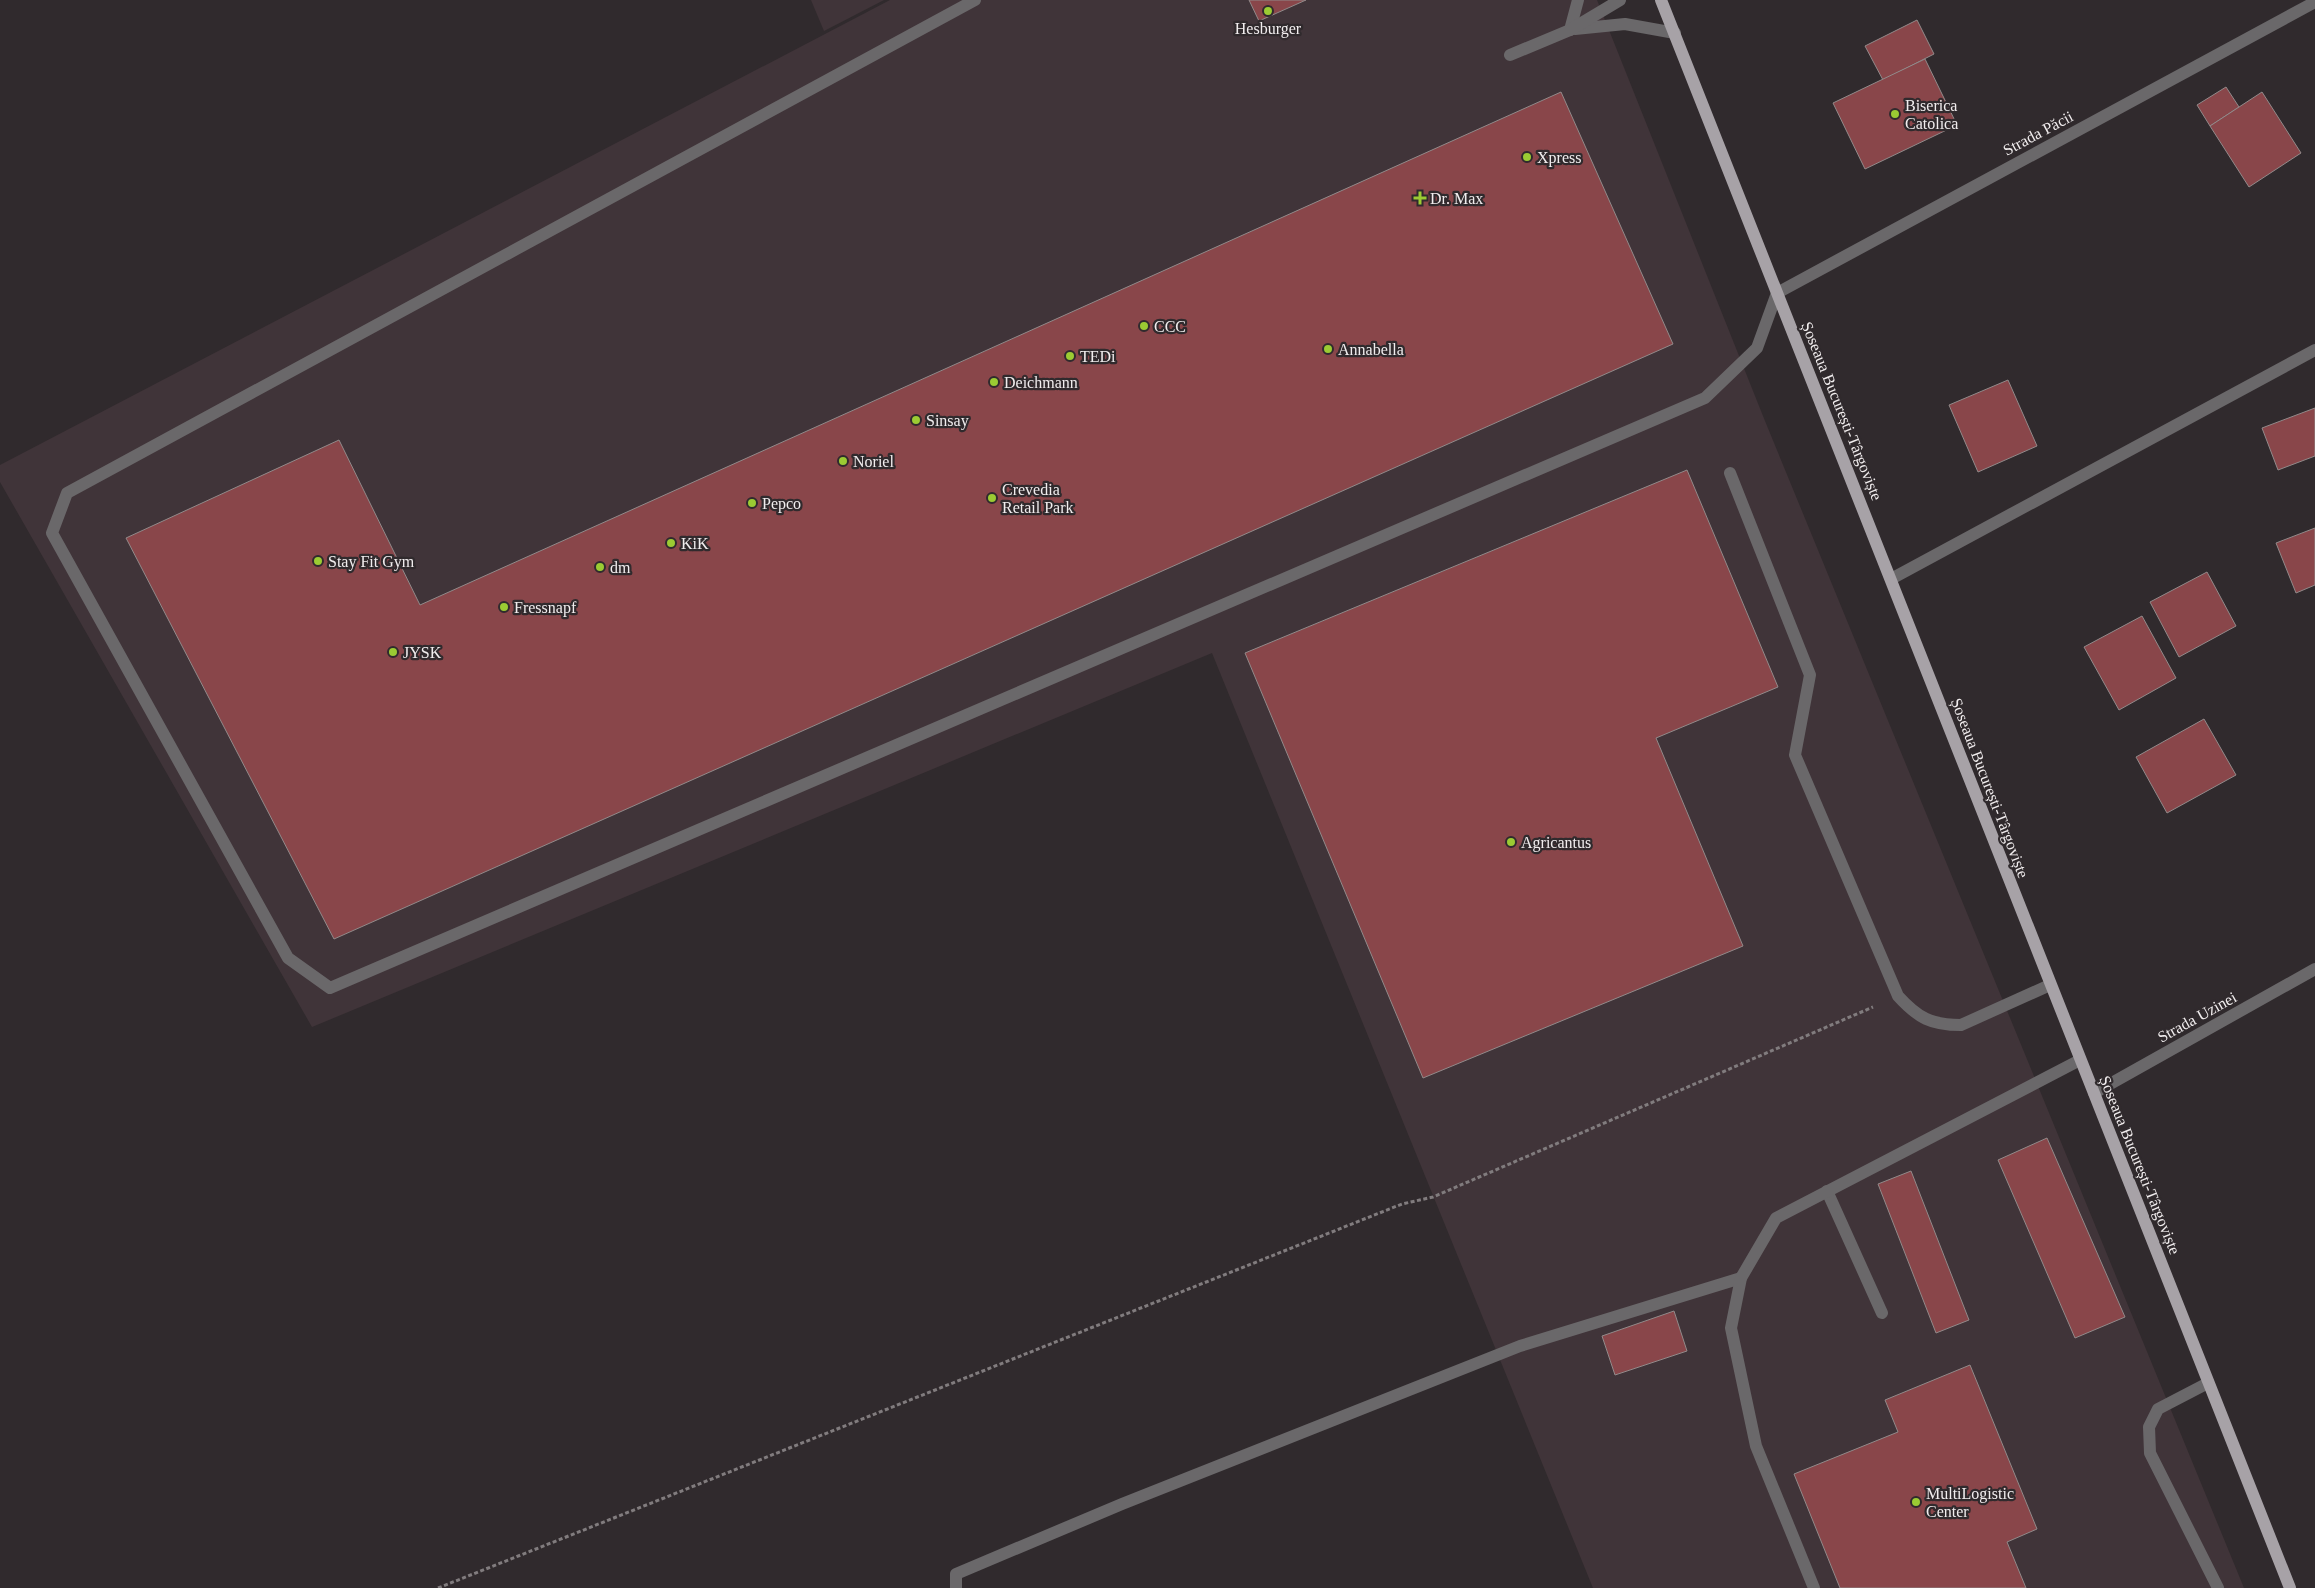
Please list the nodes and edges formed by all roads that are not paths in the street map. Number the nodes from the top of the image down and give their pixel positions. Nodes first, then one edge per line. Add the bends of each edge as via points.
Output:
1 (975, 0) edge
2 (1578, 0) edge
3 (1620, 0) edge
4 (1662, 0) edge
5 (2315, 2) edge
6 (1570, 30) junction
7 (1675, 33) junction
8 (1510, 55) dead end
9 (1778, 293) junction
10 (2315, 350) edge
11 (1730, 473) dead end
12 (1891, 579) junction
13 (2315, 969) edge
14 (2050, 985) junction
15 (2080, 1060) junction
16 (2094, 1093) junction
17 (1827, 1191) junction
18 (1741, 1278) junction
19 (1882, 1313) dead end
20 (2208, 1383) junction
21 (956, 1588) edge
22 (1814, 1588) edge
23 (2218, 1588) edge
24 (2290, 1588) edge

1 - 9 street via 67,493 52,533 288,958 330,988 1705,398 1757,348
2 - 6 street
3 - 6 street
4 - 7 main road, Șoseaua București-Târgoviște
5 - 9 street, Strada Păcii
6 - 7 street via 1625,24
6 - 8 street
7 - 9 main road, Șoseaua București-Târgoviște
9 - 12 main road, Șoseaua București-Târgoviște
10 - 12 street
11 - 14 street via 1810,674 1795,755 1898,996 1913,1012 1927,1020 1961,1025
12 - 14 main road, Șoseaua București-Târgoviște
13 - 16 street, Strada Uzinei
14 - 15 main road, Șoseaua București-Târgoviște
15 - 16 main road, Șoseaua București-Târgoviște
15 - 17 street
16 - 20 main road, Șoseaua București-Târgoviște
17 - 18 street via 1776,1218
17 - 19 street
18 - 21 street via 1511,1350 1122,1504 956,1574
18 - 22 street via 1731,1328 1756,1446
20 - 23 street via 2158,1409 2149,1426 2149,1435 2150,1453
20 - 24 main road, Șoseaua București-Târgoviște

